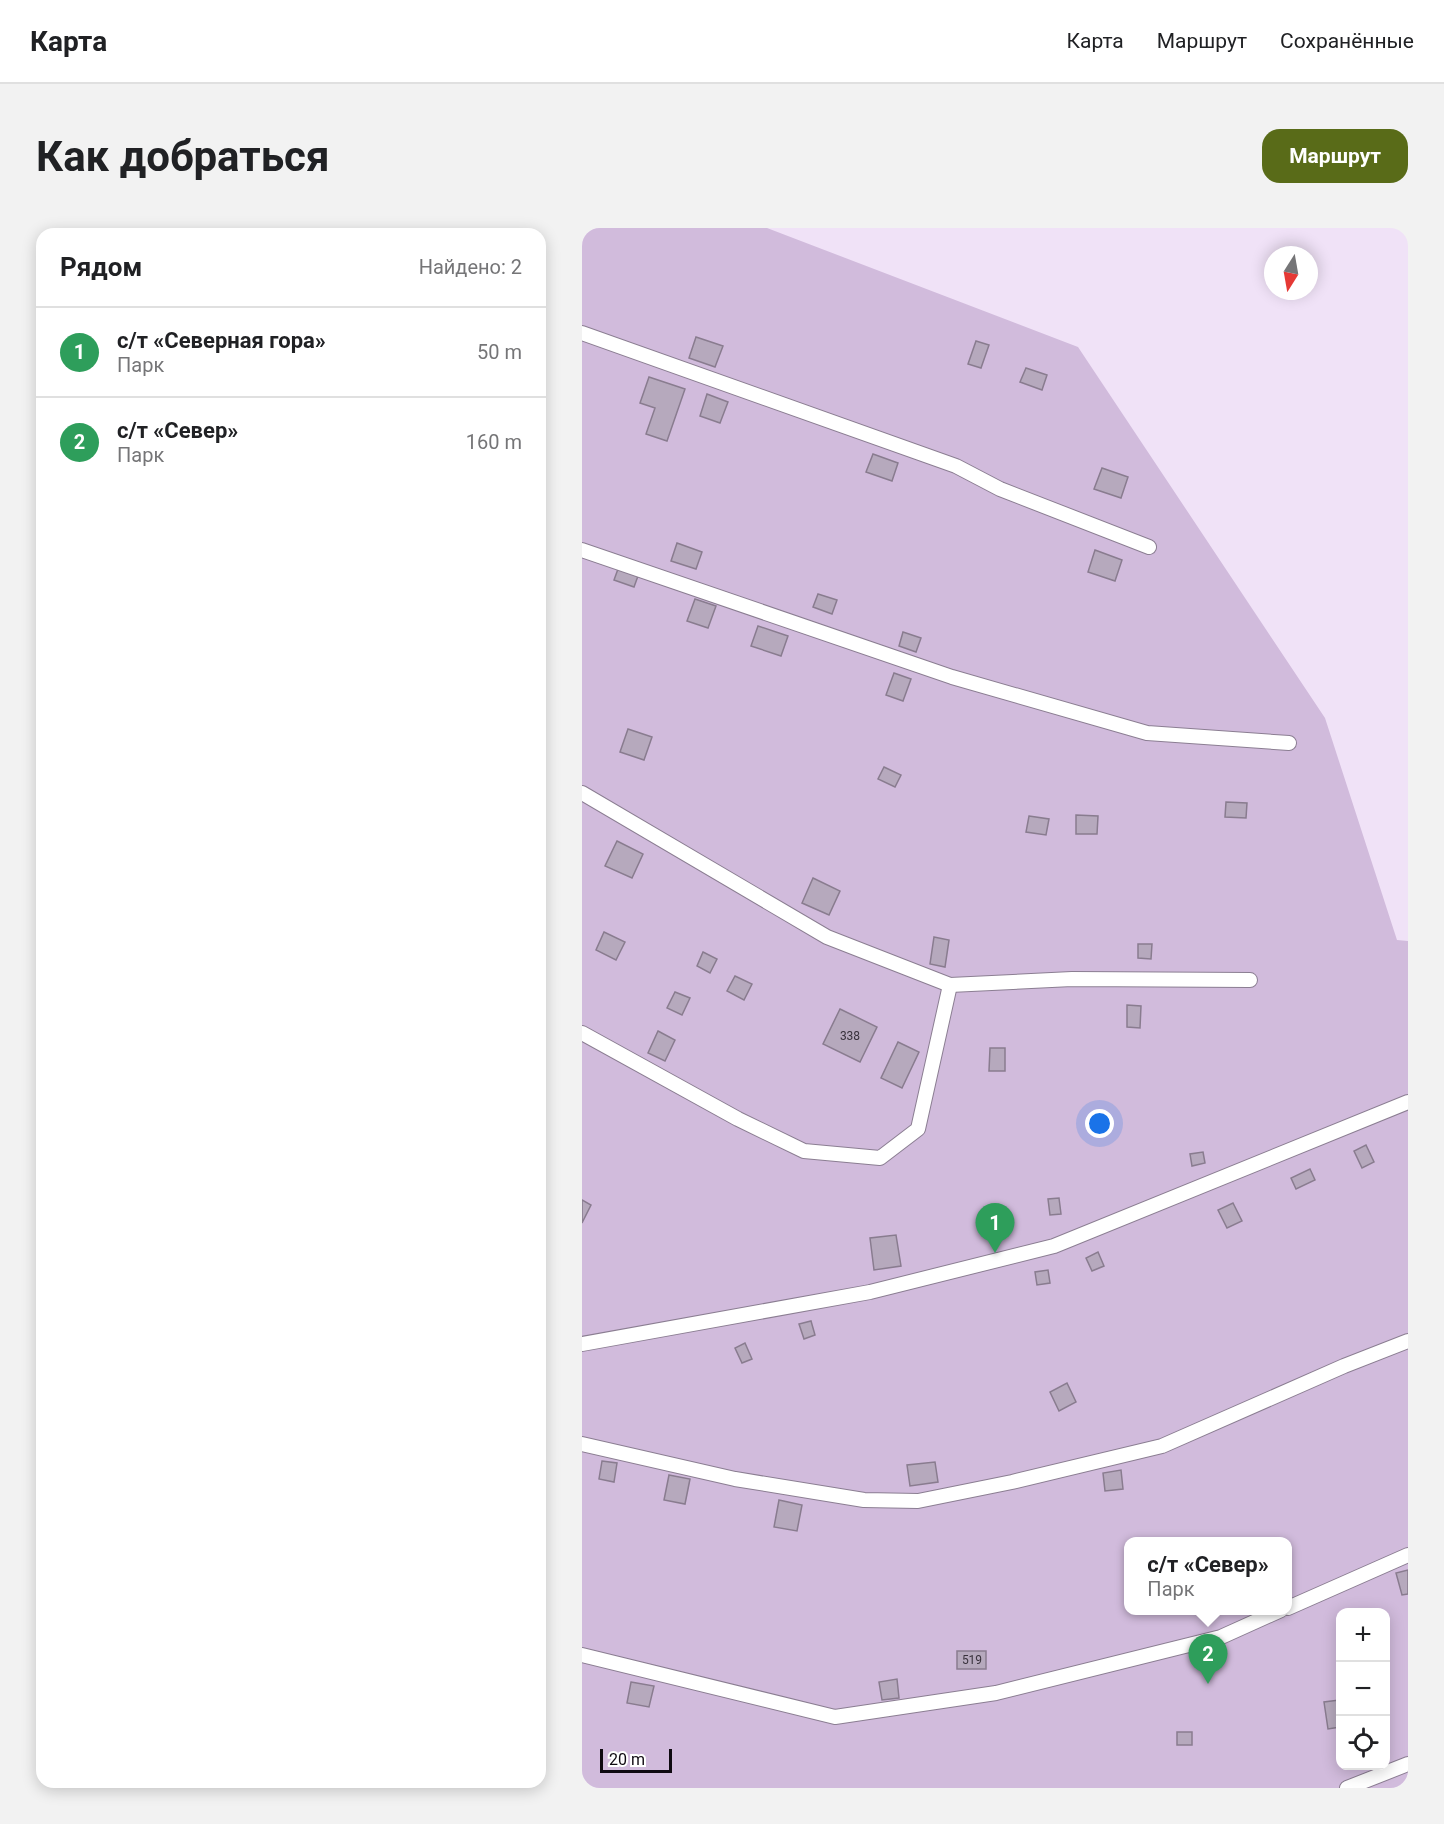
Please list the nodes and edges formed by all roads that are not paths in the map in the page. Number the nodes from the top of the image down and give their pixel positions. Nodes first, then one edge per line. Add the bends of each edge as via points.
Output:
1 (582, 333) edge
2 (1149, 547) dead end
3 (582, 550) edge
4 (1289, 743) dead end
5 (582, 793) edge
6 (1250, 980) dead end
7 (950, 985) junction
8 (582, 1033) edge
9 (1408, 1102) edge
10 (1408, 1341) edge
11 (582, 1344) edge
12 (582, 1444) edge
13 (1408, 1555) edge
14 (1292, 1606) edge
15 (1272, 1615) edge
16 (582, 1655) edge
17 (1408, 1764) edge
18 (1347, 1788) edge

1 - 2 lane via 956,466 1000,489
3 - 4 lane via 952,677 1147,733
5 - 7 lane via 827,937
6 - 7 lane via 1072,979
7 - 8 lane via 918,1129 880,1158 804,1151
9 - 11 lane via 1054,1246 870,1292
10 - 12 lane via 1162,1446 918,1502 864,1500 735,1479
13 - 14 lane
15 - 16 lane via 1221,1637 996,1693 835,1717
17 - 18 lane

